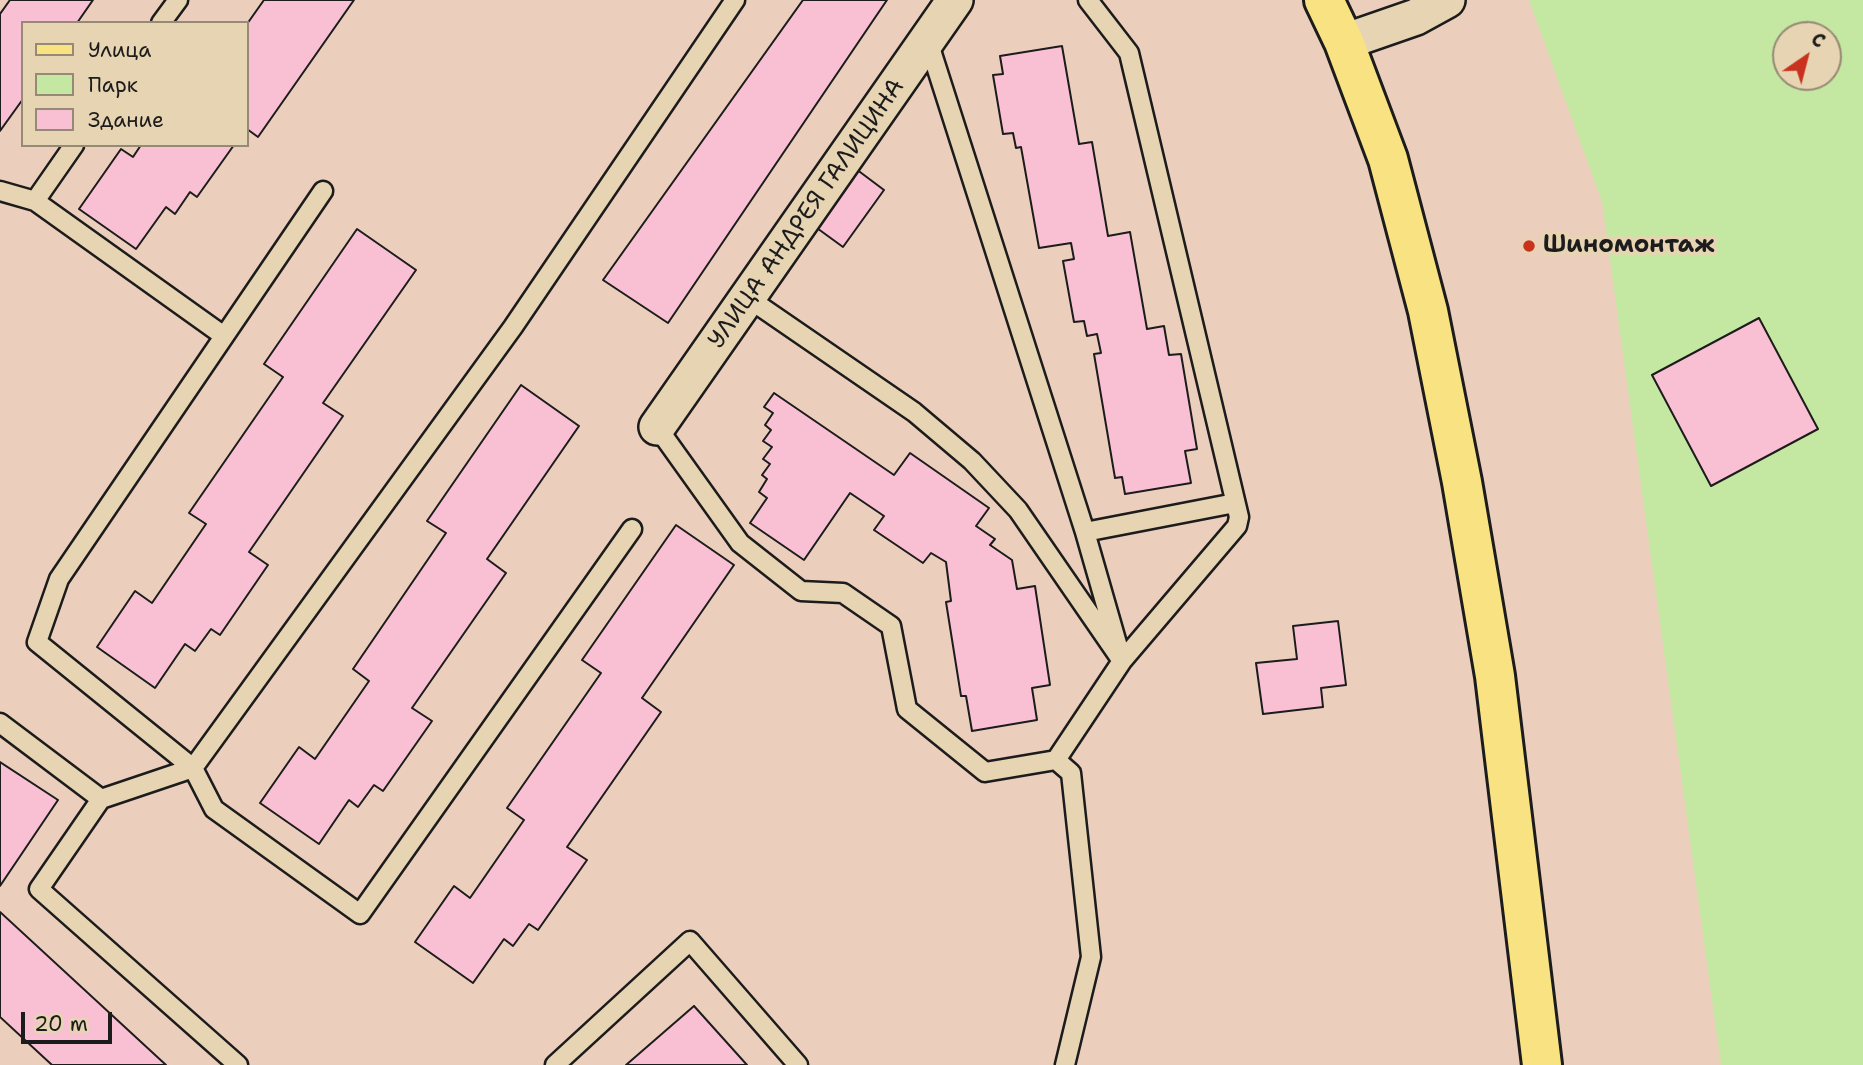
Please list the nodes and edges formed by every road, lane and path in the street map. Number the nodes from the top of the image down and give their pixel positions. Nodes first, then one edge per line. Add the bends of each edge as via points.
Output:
1 (178, 0) edge
2 (735, 0) edge
3 (955, 0) edge
4 (1088, 0) edge
5 (1324, 0) edge
6 (1447, 0) edge
7 (162, 21) edge
8 (928, 41) junction
9 (1344, 42) junction
10 (73, 147) edge
11 (0, 191) edge
12 (323, 191) dead end
13 (34, 201) junction
14 (748, 298) junction
15 (224, 336) junction
16 (657, 427) joint
17 (1235, 503) junction
18 (632, 529) dead end
19 (1085, 532) junction
20 (1122, 662) junction
21 (0, 723) edge
22 (1056, 760) junction
23 (193, 768) junction
24 (101, 799) junction
25 (238, 1065) edge
26 (555, 1065) edge
27 (799, 1065) edge
28 (1065, 1065) edge
29 (1542, 1065) edge

1 - 7 lane
2 - 23 lane via 513,327
3 - 8 street, УЛИЦА АНДРЕЯ ГАЛИЦИНА
4 - 17 lane via 1129,53
5 - 9 main road
6 - 9 street via 1416,17
8 - 14 street, УЛИЦА АНДРЕЯ ГАЛИЦИНА
8 - 19 lane
9 - 29 main road via 1388,159 1428,311 1462,482 1495,676
10 - 13 lane
11 - 13 lane
12 - 15 lane
13 - 15 lane
14 - 16 street, УЛИЦА АНДРЕЯ ГАЛИЦИНА
14 - 20 lane via 914,412 972,461 1018,510
15 - 23 lane via 59,579 37,642
16 - 22 lane via 740,543 801,591 843,593 891,626 907,709 985,772
17 - 19 lane
17 - 20 lane via 1237,526
18 - 23 lane via 360,914 214,809
19 - 20 lane
20 - 22 lane
21 - 24 lane
22 - 28 lane via 1071,773 1091,957
23 - 24 lane
24 - 25 lane via 39,889
26 - 27 lane via 690,941

